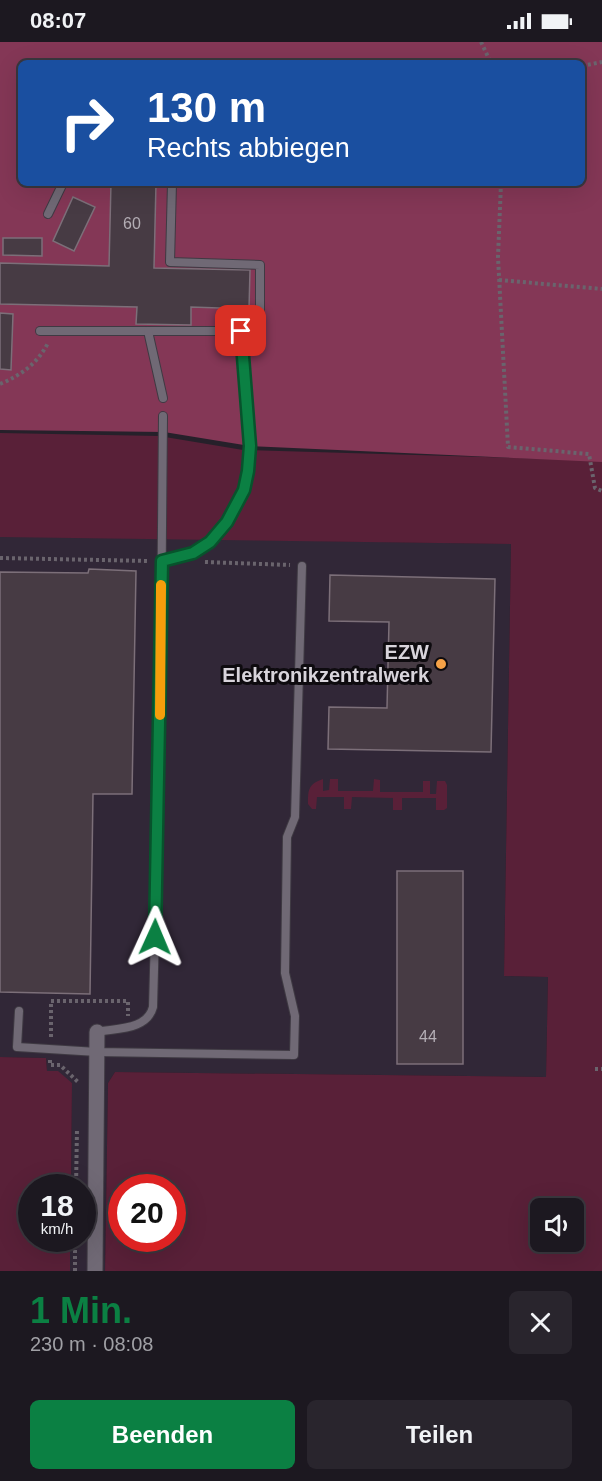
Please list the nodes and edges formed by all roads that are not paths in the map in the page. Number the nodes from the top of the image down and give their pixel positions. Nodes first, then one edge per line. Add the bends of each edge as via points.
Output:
1 (62, 186) edge
2 (172, 186) edge
3 (48, 214) dead end
4 (40, 331) dead end
5 (148, 331) junction
6 (241, 331) junction
7 (163, 398) dead end
8 (163, 416) dead end
9 (162, 561) junction
10 (302, 566) road end
11 (19, 1011) dead end
12 (97, 1032) joint
13 (98, 1052) junction
14 (95, 1271) edge

1 - 3 lane
2 - 6 lane via 170,262 260,265 260,317 253,326
4 - 5 lane
5 - 6 lane
5 - 7 lane
6 - 9 lane via 250,446 244,490 227,522 210,542 193,553
8 - 9 lane
9 - 12 lane via 153,1007 141,1024
10 - 13 lane via 295,817 287,837 286,860 285,973 295,1016 294,1055
11 - 13 lane via 17,1047
12 - 13 street
13 - 14 street

